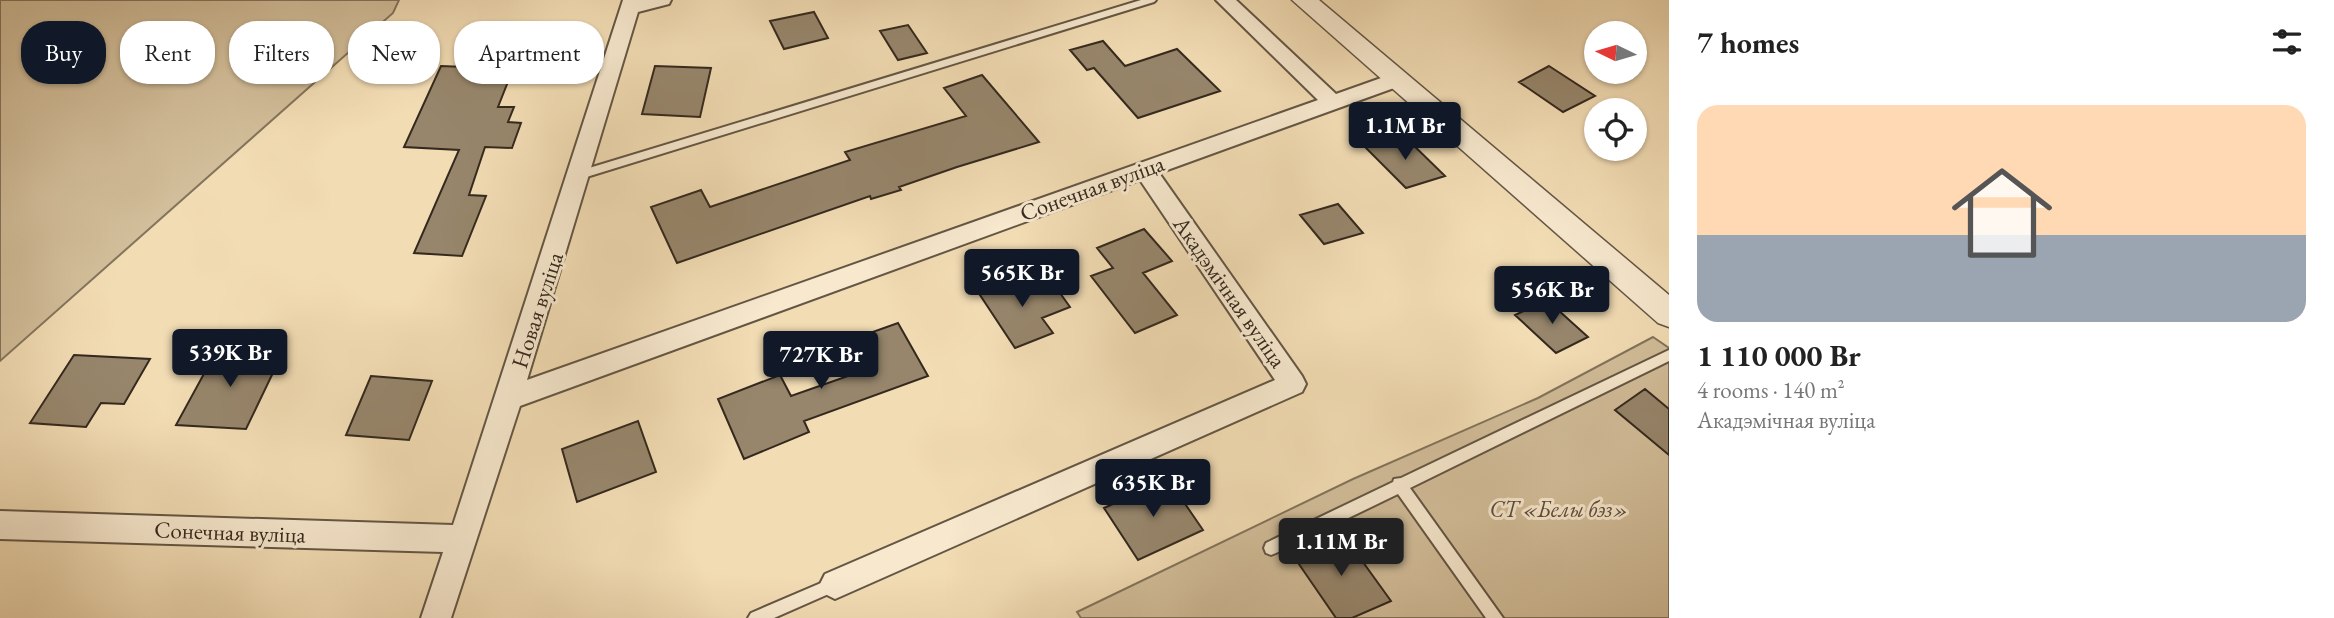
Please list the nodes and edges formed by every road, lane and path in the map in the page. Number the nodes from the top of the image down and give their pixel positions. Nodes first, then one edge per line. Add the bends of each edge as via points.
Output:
1 (662, 0) edge
2 (1151, 0) edge
3 (1225, 0) edge
4 (1304, 0) edge
5 (631, 4) edge
6 (1398, 79) junction
7 (1331, 101) junction
8 (1144, 169) junction
9 (580, 175) junction
10 (1669, 314) edge
11 (1669, 355) edge
12 (509, 398) junction
13 (1399, 484) junction
14 (0, 525) edge
15 (460, 539) junction
16 (1271, 548) dead end
17 (835, 584) joint
18 (436, 618) edge
19 (756, 618) edge
20 (1495, 618) edge

1 - 5 street
2 - 9 lane
3 - 7 street
4 - 6 street
5 - 9 street, Новая вуліца
6 - 7 street, Сонечная вуліца
6 - 10 street
7 - 8 street, Сонечная вуліца
8 - 12 street, Сонечная вуліца
8 - 17 street, Акадэмічная вуліца via 1293,384
9 - 12 street, Новая вуліца
11 - 13 lane
12 - 15 street, Новая вуліца
13 - 16 lane
13 - 20 lane
14 - 15 street, Сонечная вуліца
15 - 18 street, Новая вуліца
17 - 19 lane

